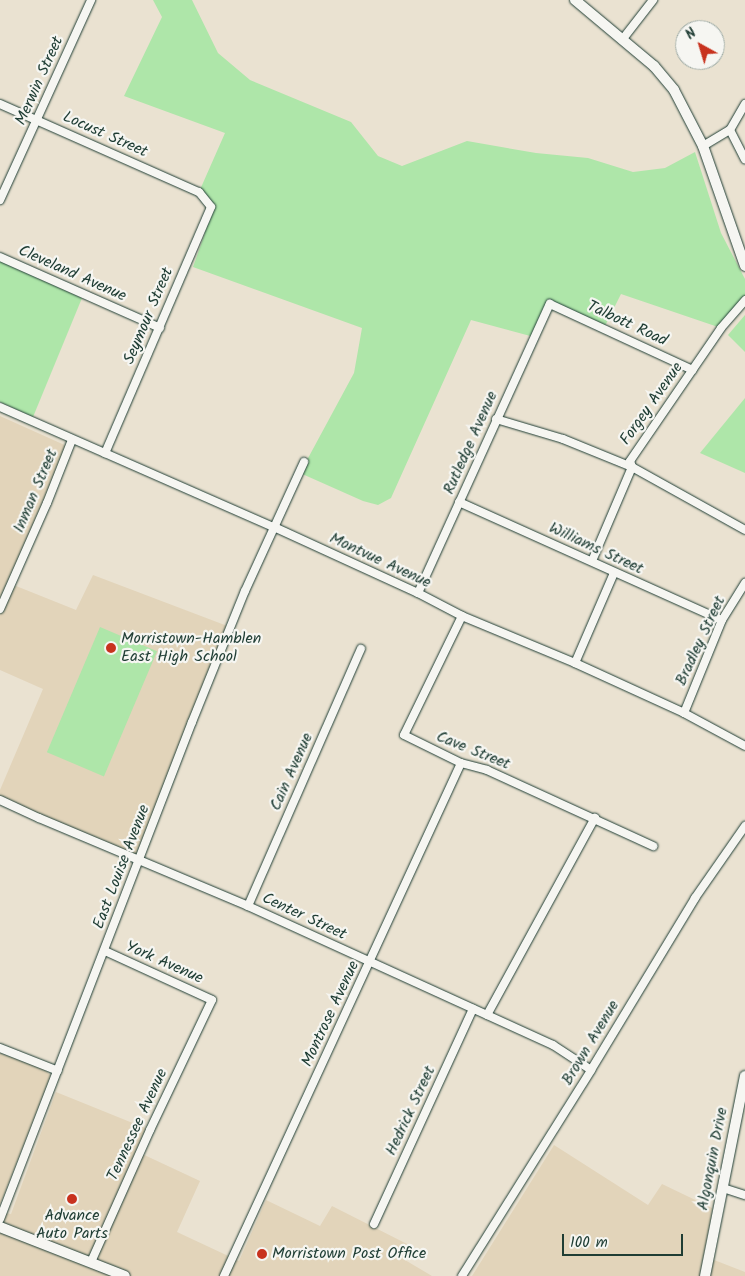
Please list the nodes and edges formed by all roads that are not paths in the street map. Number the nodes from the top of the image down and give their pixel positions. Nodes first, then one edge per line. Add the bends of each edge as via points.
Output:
1 (91, 0) edge
2 (575, 0) edge
3 (653, 0) edge
4 (622, 40) junction
5 (0, 104) edge
6 (745, 104) edge
7 (37, 120) junction
8 (730, 130) junction
9 (703, 146) junction
10 (745, 158) edge
11 (199, 192) joint
12 (0, 200) edge
13 (0, 257) edge
14 (745, 266) edge
15 (745, 300) edge
16 (550, 304) joint
17 (160, 328) junction
18 (693, 370) junction
19 (0, 407) edge
20 (496, 419) junction
21 (72, 440) junction
22 (105, 453) junction
23 (304, 462) dead end
24 (632, 467) junction
25 (459, 502) junction
26 (274, 527) junction
27 (745, 530) edge
28 (592, 561) junction
29 (614, 573) junction
30 (745, 583) edge
31 (418, 593) junction
32 (0, 608) edge
33 (462, 616) junction
34 (722, 620) junction
35 (361, 649) dead end
36 (575, 662) junction
37 (684, 712) junction
38 (745, 746) edge
39 (461, 764) junction
40 (0, 800) edge
41 (595, 818) junction
42 (745, 826) edge
43 (653, 846) dead end
44 (140, 860) junction
45 (248, 906) junction
46 (105, 951) junction
47 (370, 962) junction
48 (212, 1000) joint
49 (473, 1009) junction
50 (487, 1015) junction
51 (0, 1048) edge
52 (591, 1070) junction
53 (58, 1071) junction
54 (745, 1076) edge
55 (723, 1188) junction
56 (745, 1195) edge
57 (0, 1219) edge
58 (374, 1224) dead end
59 (0, 1227) edge
60 (91, 1262) junction
61 (125, 1276) edge
62 (224, 1276) edge
63 (462, 1276) edge
64 (705, 1276) edge

1 - 7 street, Merwin Street
2 - 4 street
3 - 4 street
4 - 9 street via 654,66 674,90
5 - 7 street, Locust Street
6 - 8 street
7 - 11 street, Locust Street
7 - 12 street, Merwin Street
8 - 9 street
8 - 10 street
9 - 14 street
11 - 17 street, Seymour Street via 211,207
13 - 17 street, Cleveland Avenue
15 - 18 street, Forgey Avenue via 721,328
16 - 18 street, Talbott Road
16 - 20 street, Rutledge Avenue
17 - 22 street, Seymour Street
18 - 24 street, Forgey Avenue via 630,461
19 - 21 street, Montvue Avenue
20 - 24 street via 563,439
20 - 25 street, Rutledge Avenue
21 - 22 street, Montvue Avenue
21 - 32 street, Inman Street
22 - 26 street, Montvue Avenue
23 - 26 street, East Louise Avenue
24 - 27 street
24 - 28 street, Forgey Avenue
25 - 28 street, Williams Street
25 - 31 street, Rutledge Avenue
26 - 31 street, Montvue Avenue
26 - 44 street, East Louise Avenue via 192,722
28 - 29 street, Williams Street
29 - 34 street, Williams Street
29 - 36 street
30 - 34 street, Bradley Street
31 - 33 street, Montvue Avenue
33 - 36 street, Montvue Avenue
33 - 39 street, Cave Street via 404,735
34 - 37 street, Bradley Street
35 - 45 street, Cain Avenue
36 - 37 street, Montvue Avenue
37 - 38 street, Montvue Avenue
39 - 41 street, Cave Street via 487,770
39 - 47 street, Montrose Avenue
40 - 44 street, Center Street
41 - 43 street, Cave Street
41 - 50 street
42 - 52 street, Brown Avenue via 695,898
44 - 45 street, Center Street
44 - 46 street, East Louise Avenue
45 - 47 street, Center Street
46 - 48 street, York Avenue
46 - 53 street, East Louise Avenue
47 - 49 street, Center Street
47 - 62 street, Montrose Avenue
48 - 60 street, Tennessee Avenue
49 - 50 street, Center Street
49 - 58 street, Hedrick Street
50 - 52 street, Center Street via 553,1045
51 - 53 street
52 - 63 street, Brown Avenue
53 - 57 street, East Louise Avenue
54 - 55 street, Algonquin Drive
55 - 56 street
55 - 64 street, Algonquin Drive
59 - 60 street
60 - 61 street

